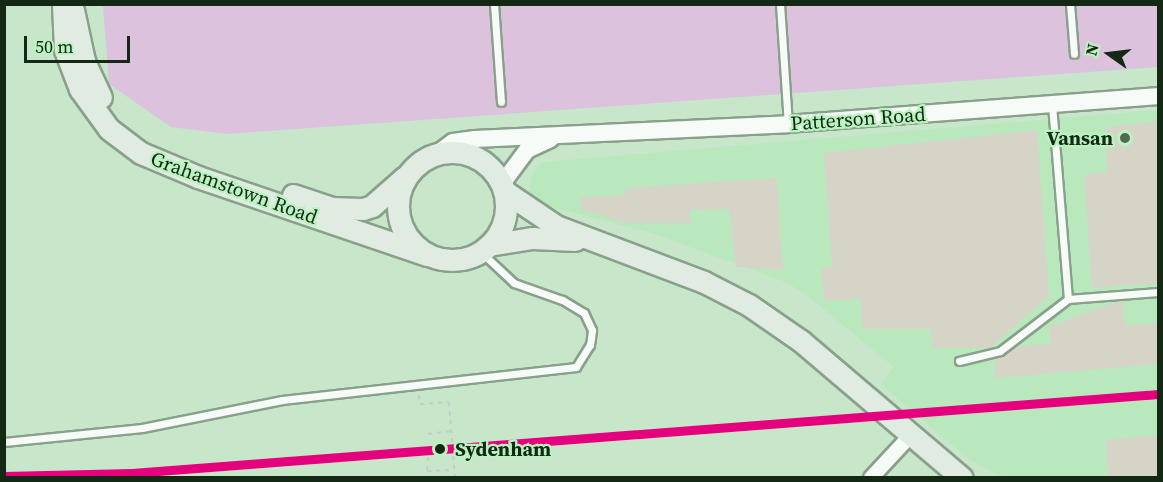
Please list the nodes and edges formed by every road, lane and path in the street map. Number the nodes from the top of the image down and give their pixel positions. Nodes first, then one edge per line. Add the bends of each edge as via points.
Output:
1 (63, 4) edge
2 (72, 4) edge
3 (495, 4) edge
4 (780, 4) edge
5 (1070, 4) edge
6 (1074, 54) dead end
7 (1158, 96) edge
8 (501, 102) dead end
9 (1052, 104) junction
10 (788, 124) junction
11 (557, 137) junction
12 (437, 154) junction
13 (405, 177) junction
14 (502, 188) junction
15 (593, 242) junction
16 (485, 248) junction
17 (427, 255) junction
18 (1158, 292) edge
19 (1068, 299) junction
20 (959, 361) dead end
21 (420, 404) dead end
22 (452, 431) junction
23 (908, 433) junction
24 (428, 434) dead end
25 (4, 442) edge
26 (428, 457) dead end
27 (454, 470) junction
28 (455, 477) edge
29 (871, 477) edge
30 (962, 477) edge

1 - 17 main road, Grahamstown Road via 65,50 80,89 109,129 141,153 198,177
2 - 13 main road, Grahamstown Road via 93,84 126,125 158,146 347,210 372,206
3 - 8 lane
4 - 10 lane
5 - 6 lane
7 - 9 street, Patterson Road
9 - 10 street, Patterson Road
9 - 19 lane
10 - 11 street, Patterson Road
11 - 12 street, Patterson Road via 460,140
11 - 14 street, Patterson Road via 528,150
12 - 13 main road, Grahamstown Road via 419,163
12 - 14 main road, Grahamstown Road via 468,154 482,161
13 - 17 main road via 398,200 400,224 412,244
14 - 15 main road, Grahamstown Road via 533,214
14 - 16 main road via 505,211 500,230
15 - 16 main road, Grahamstown Road via 532,238
15 - 23 main road, Grahamstown Road via 704,282 749,305 844,376
16 - 17 main road, Grahamstown Road via 464,259 445,260
16 - 25 lane via 514,283 562,300 584,313 592,330 590,345 576,367 282,400 142,428
18 - 19 lane
19 - 20 lane via 1000,351
21 - 22 path via 449,402
22 - 24 path
22 - 27 path
23 - 29 street
23 - 30 main road, Grahamstown Road
26 - 27 path via 427,471
27 - 28 path

